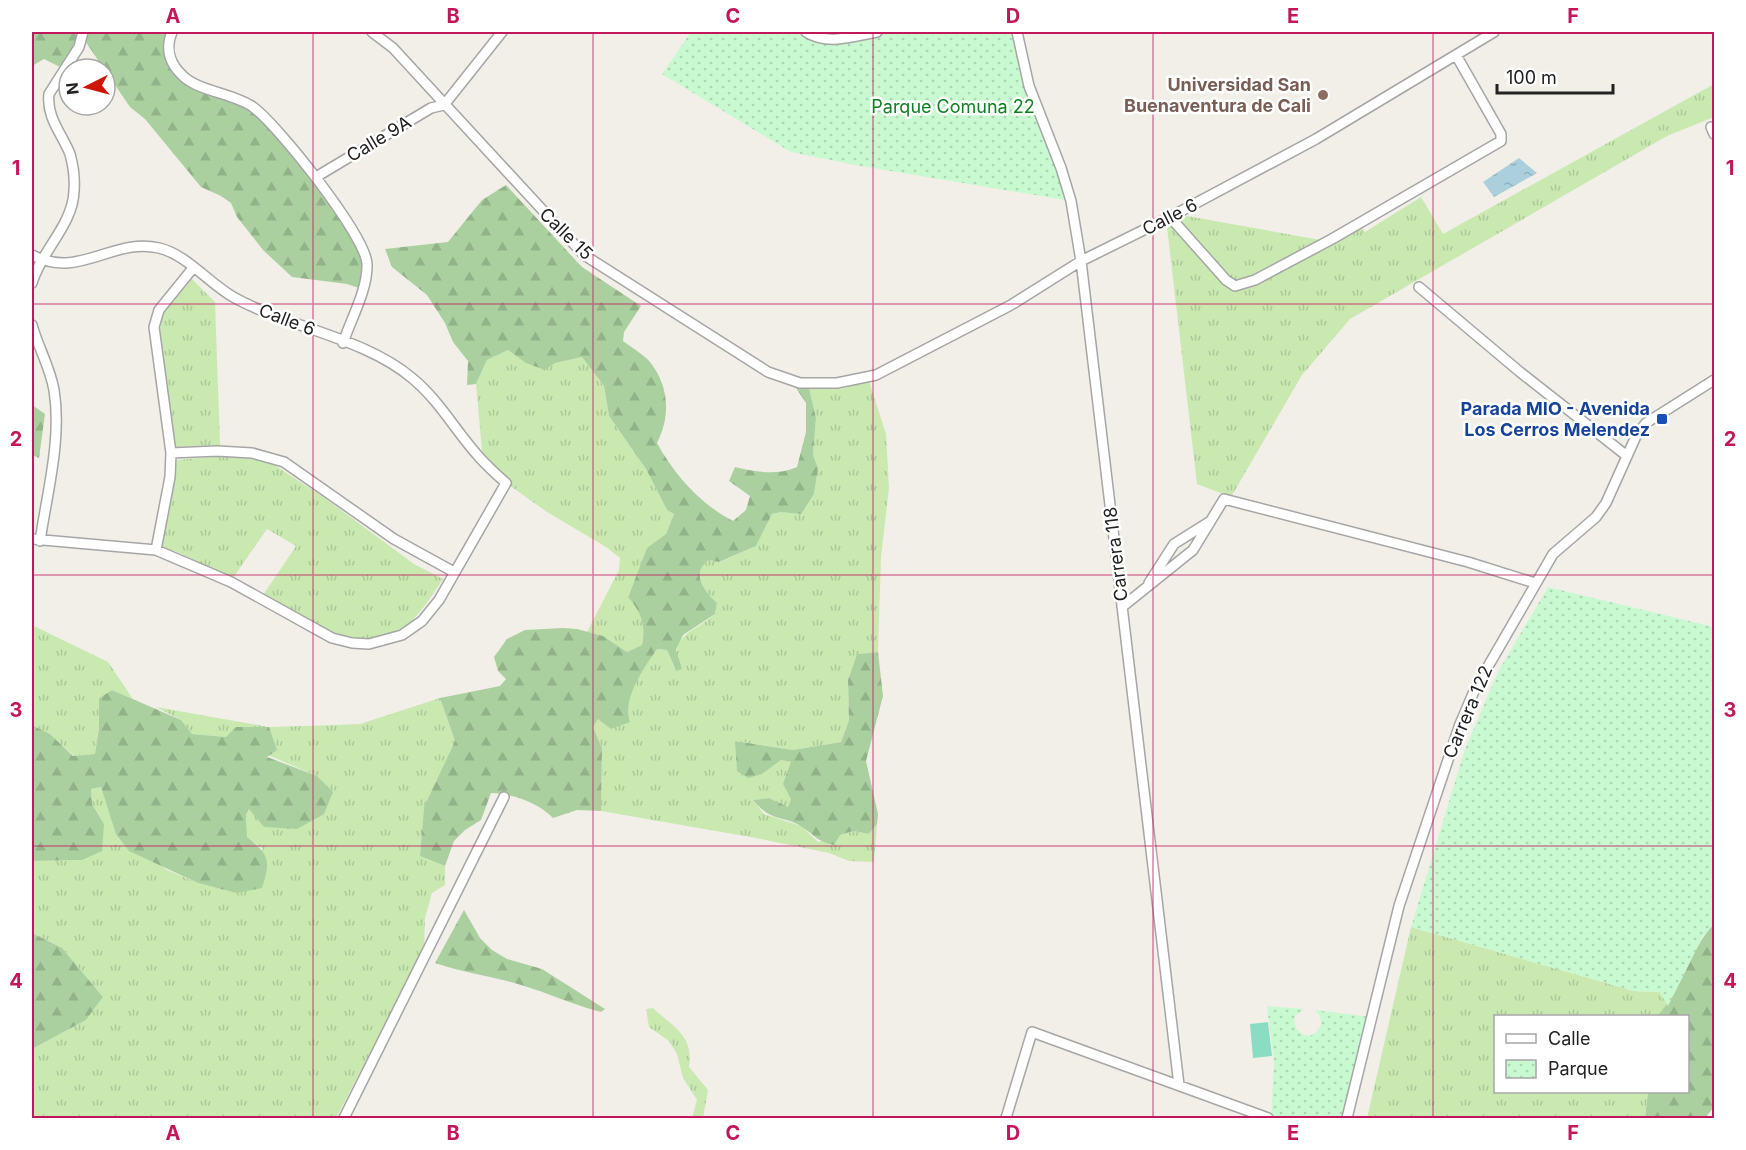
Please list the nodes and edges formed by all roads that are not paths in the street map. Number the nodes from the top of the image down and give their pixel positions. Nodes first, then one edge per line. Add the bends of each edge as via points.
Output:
1 (83, 32) edge
2 (172, 32) edge
3 (372, 32) edge
4 (502, 32) edge
5 (806, 32) edge
6 (877, 32) edge
7 (1017, 32) edge
8 (1494, 32) edge
9 (1456, 55) junction
10 (444, 105) junction
11 (316, 177) junction
12 (1170, 218) junction
13 (36, 257) edge
14 (1081, 261) junction
15 (193, 268) junction
16 (32, 283) edge
17 (1419, 286) dead end
18 (32, 325) edge
19 (344, 343) junction
20 (1714, 380) edge
21 (837, 383) joint
22 (171, 453) junction
23 (1627, 456) junction
24 (1211, 521) junction
25 (35, 540) edge
26 (156, 550) junction
27 (454, 572) junction
28 (1535, 583) junction
29 (1144, 591) junction
30 (1122, 606) junction
31 (504, 797) dead end
32 (1179, 1085) junction
33 (344, 1119) edge
34 (1006, 1119) edge
35 (1268, 1119) edge
36 (1347, 1119) edge

1 - 13 street via 79,47 48,94 48,108 70,155 74,193 63,225
2 - 11 street via 168,42 170,61 184,78 251,106
3 - 10 street, Calle 15 via 393,48
4 - 10 street
5 - 6 street via 825,39
7 - 14 street, Carrera 118 via 1029,87 1071,201
8 - 9 street, Calle 6
9 - 12 street, Calle 6 via 1316,139
9 - 12 street via 1501,134 1501,141 1332,239 1255,280 1235,286
10 - 11 street, Calle 9A via 431,108
10 - 21 street, Calle 15 via 584,255 768,372 800,383
11 - 19 street via 364,248 367,263
12 - 14 street, Calle 6
13 - 15 street, Calle 6 via 69,264 146,246 168,251
13 - 16 street
14 - 21 street, Calle 6 via 1011,305 909,359 876,375
14 - 30 street, Carrera 118
15 - 19 street, Calle 6 via 232,297 270,316
15 - 22 street via 159,310 154,327
17 - 23 street
18 - 25 street via 50,372 56,409 52,459
19 - 27 street, Calle 6 via 379,356 412,378 506,483
20 - 23 street, Carrera 122 via 1646,423
22 - 26 street
22 - 27 street via 252,453 284,462 394,539
23 - 28 street, Carrera 122 via 1596,517 1553,554
24 - 28 street via 1224,499
24 - 29 street via 1193,550
24 - 29 street via 1174,544
25 - 26 street
26 - 27 street via 231,582 332,638 352,644 369,644 402,635 422,621
28 - 36 street, Carrera 122 via 1489,662 1460,724 1387,948
29 - 30 street
30 - 32 street, Carrera 118
31 - 33 street
32 - 34 street via 1032,1032
32 - 35 street

